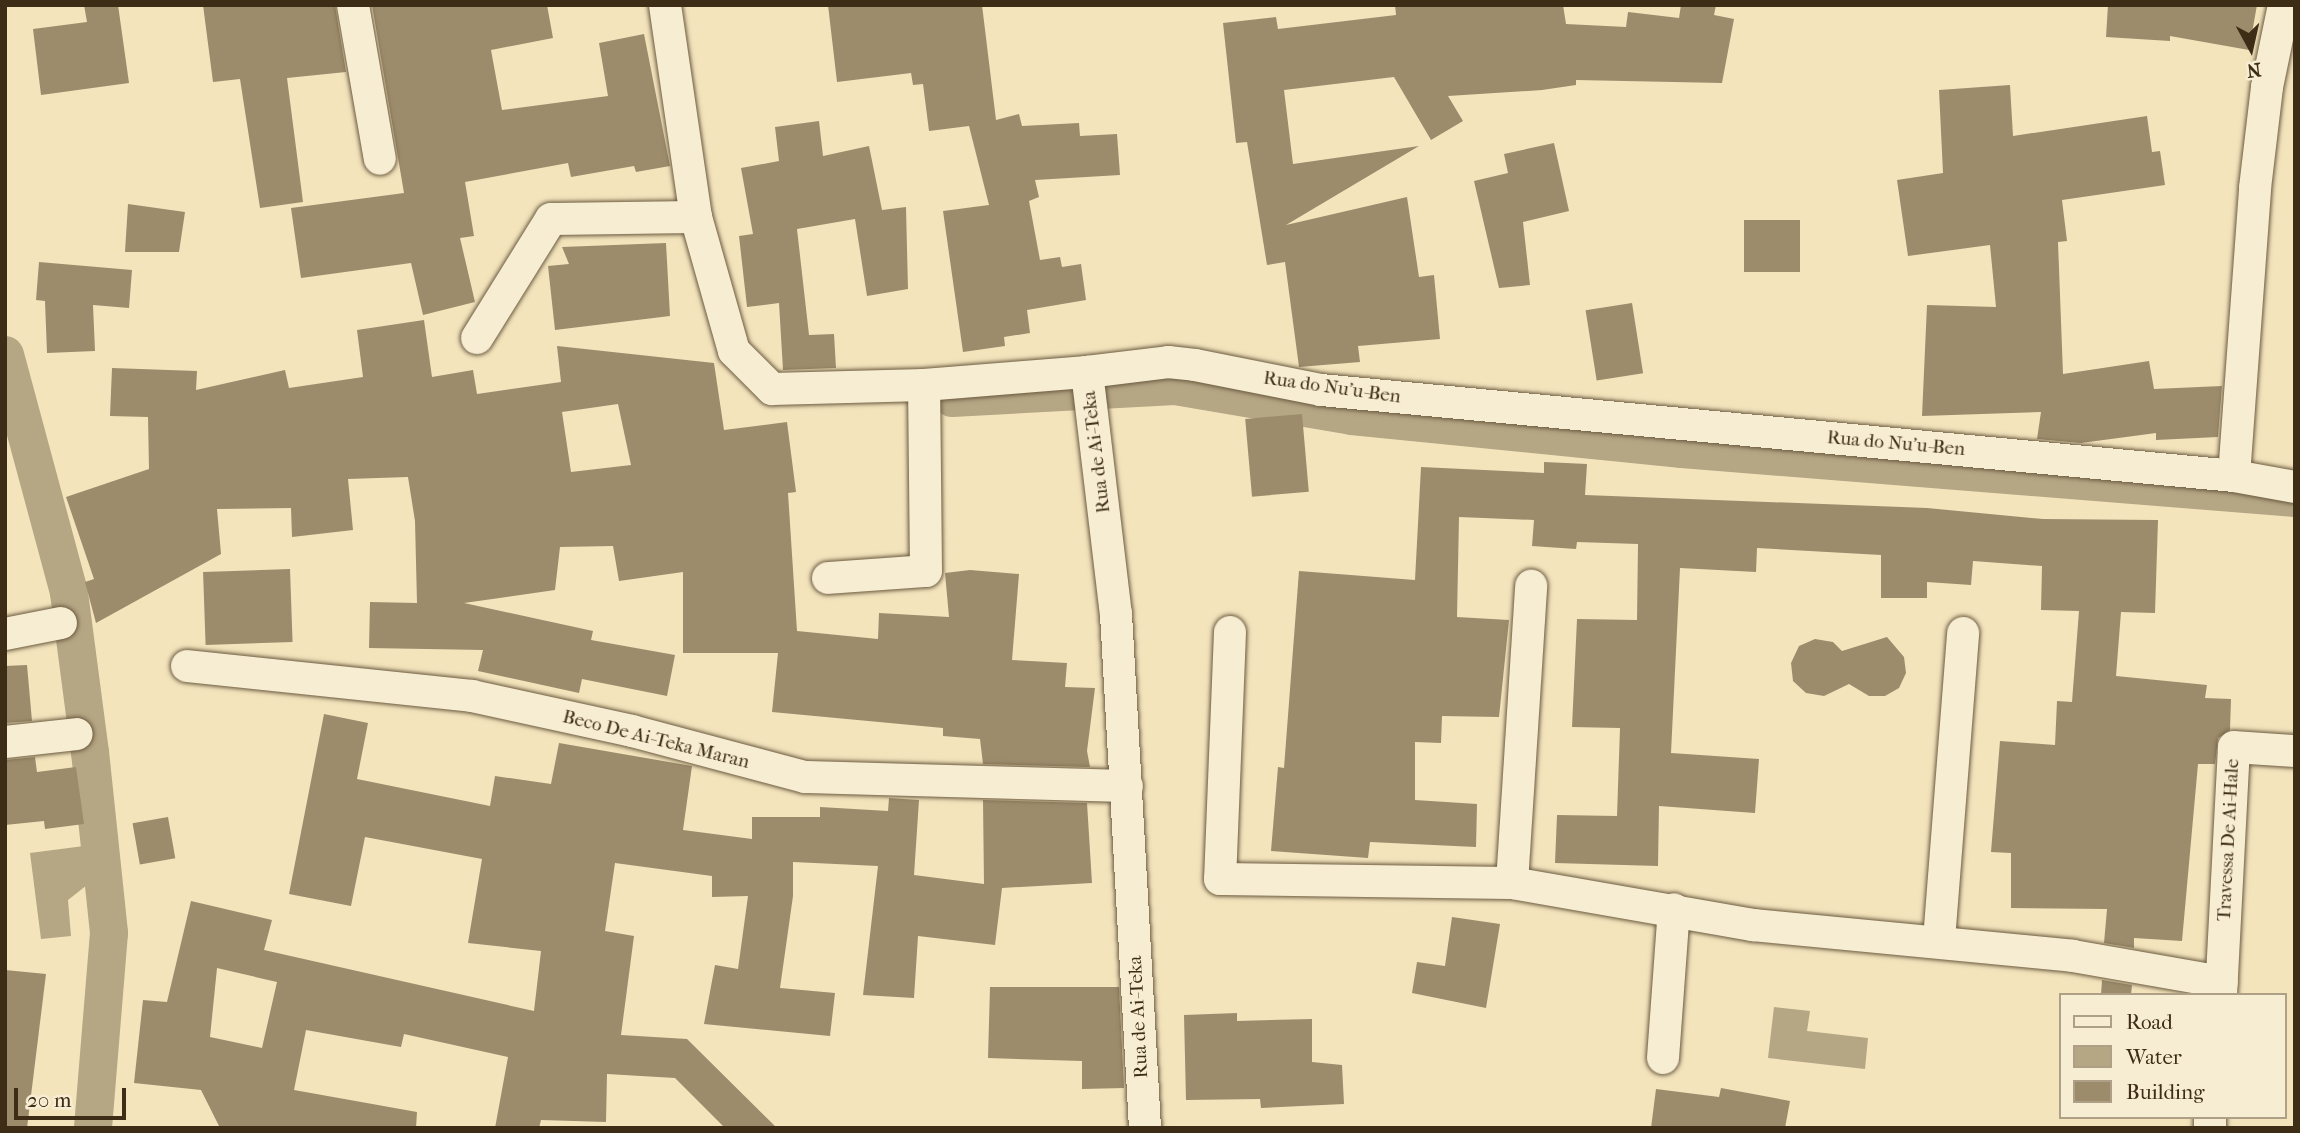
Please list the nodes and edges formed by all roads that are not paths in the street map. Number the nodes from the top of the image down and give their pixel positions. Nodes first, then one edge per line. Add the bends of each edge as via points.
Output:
1 (353, 5) edge
2 (665, 5) edge
3 (2284, 5) edge
4 (380, 159) dead end
5 (696, 217) junction
6 (477, 338) dead end
7 (1087, 372) junction
8 (924, 385) junction
9 (2234, 476) junction
10 (2295, 487) edge
11 (828, 578) dead end
12 (1531, 586) dead end
13 (61, 623) dead end
14 (1230, 632) dead end
15 (5, 634) edge
16 (1963, 634) dead end
17 (187, 666) dead end
18 (77, 734) dead end
19 (5, 742) edge
20 (2295, 751) edge
21 (1127, 786) junction
22 (1513, 883) junction
23 (1674, 909) junction
24 (1939, 940) junction
25 (2222, 988) edge
26 (1663, 1058) dead end
27 (1145, 1128) edge

1 - 4 street
2 - 5 street, Rua de Ai-Teka
3 - 9 street via 2267,87 2255,188
5 - 6 street via 551,219
5 - 8 street, Rua de Ai-Teka via 734,351 772,389
7 - 8 street, Rua de Ai-Teka
7 - 9 street, Rua do Nu'u-Ben via 1168,362 1321,390
7 - 21 street, Rua de Ai-Teka via 1116,614
8 - 11 street via 926,571
9 - 10 street, Rua do Nu'u-Ben
12 - 22 street
13 - 15 street
14 - 22 street via 1220,879
16 - 24 street
17 - 21 street, Beco De Ai-Teka Maran via 472,696 632,731 805,777
18 - 19 street
20 - 25 street, Travessa De Ai-Hale via 2234,747
21 - 27 street, Rua de Ai-Teka
22 - 23 street
23 - 24 street via 1753,925
23 - 26 street
24 - 25 street via 2073,956

